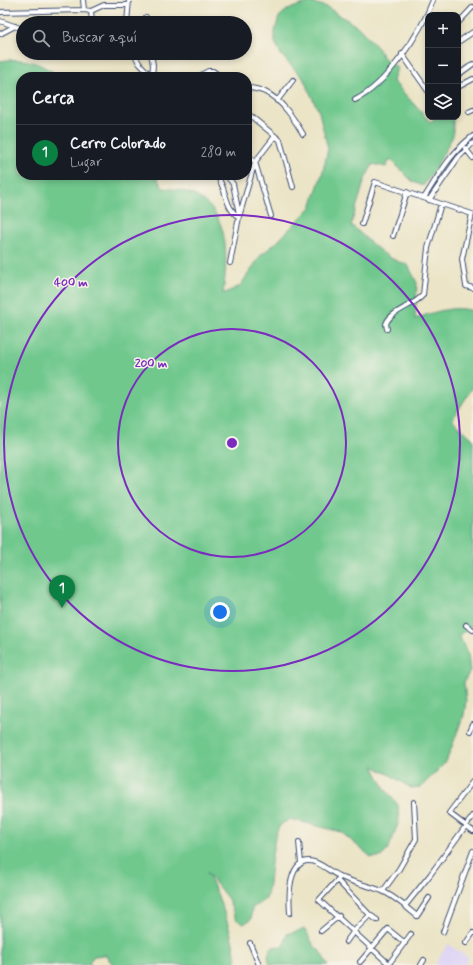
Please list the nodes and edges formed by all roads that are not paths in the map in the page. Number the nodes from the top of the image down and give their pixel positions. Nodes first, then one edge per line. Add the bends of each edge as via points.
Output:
1 (83, 0) edge
2 (433, 0) edge
3 (120, 2) edge
4 (128, 2) edge
5 (473, 7) edge
6 (84, 10) junction
7 (91, 11) junction
8 (0, 12) edge
9 (91, 16) edge
10 (127, 16) edge
11 (461, 20) edge
12 (0, 21) edge
13 (15, 26) joint
14 (473, 32) edge
15 (0, 34) edge
16 (461, 40) edge
17 (402, 54) junction
18 (138, 60) edge
19 (151, 60) edge
20 (473, 64) edge
21 (147, 72) edge
22 (151, 72) edge
23 (206, 72) edge
24 (217, 72) edge
25 (461, 73) edge
26 (473, 79) edge
27 (293, 80) dead end
28 (461, 85) edge
29 (425, 87) edge
30 (252, 88) edge
31 (354, 100) dead end
32 (278, 101) junction
33 (252, 117) edge
34 (303, 134) dead end
35 (275, 136) junction
36 (473, 136) edge
37 (473, 143) edge
38 (461, 146) junction
39 (466, 149) junction
40 (473, 158) edge
41 (252, 159) edge
42 (255, 162) junction
43 (252, 172) edge
44 (220, 180) edge
45 (230, 180) edge
46 (250, 180) edge
47 (294, 187) dead end
48 (407, 192) junction
49 (424, 198) junction
50 (429, 200) junction
51 (441, 204) junction
52 (239, 216) junction
53 (271, 216) dead end
54 (362, 224) dead end
55 (393, 236) dead end
56 (230, 263) dead end
57 (473, 288) edge
58 (387, 329) dead end
59 (466, 625) dead end
60 (473, 630) edge
61 (473, 724) edge
62 (470, 731) dead end
63 (473, 781) edge
64 (414, 802) dead end
65 (473, 816) edge
66 (466, 826) junction
67 (473, 830) edge
68 (299, 842) dead end
69 (473, 851) edge
70 (301, 863) junction
71 (338, 878) junction
72 (383, 891) junction
73 (429, 898) dead end
74 (405, 906) junction
75 (290, 913) dead end
76 (370, 915) junction
77 (338, 916) junction
78 (377, 920) dead end
79 (354, 931) junction
80 (321, 932) dead end
81 (443, 932) dead end
82 (473, 932) edge
83 (411, 934) dead end
84 (346, 942) dead end
85 (250, 943) dead end
86 (405, 943) junction
87 (466, 944) dead end
88 (372, 948) junction
89 (424, 960) dead end
90 (360, 962) dead end
91 (259, 965) edge
92 (389, 965) edge
93 (421, 965) edge

1 - 6 street
2 - 17 street via 418,33
3 - 4 street
3 - 7 street
4 - 10 street
5 - 11 street
6 - 7 street
6 - 8 street
7 - 9 street
12 - 13 street
13 - 15 street
14 - 16 street
17 - 29 street
17 - 31 street via 367,94
18 - 21 street
19 - 22 street
20 - 25 street
23 - 24 street
26 - 28 street
27 - 32 street
30 - 32 street via 265,92
32 - 34 street
33 - 35 street
35 - 42 street
35 - 47 street via 282,145
36 - 38 street
37 - 39 street
38 - 39 street
38 - 49 street
39 - 40 street
39 - 50 street
41 - 42 street
42 - 43 street
42 - 53 street
44 - 52 street via 231,211
45 - 52 street via 233,184
46 - 52 street
48 - 49 street
48 - 54 street via 375,182
48 - 55 street
49 - 50 street
50 - 51 street
51 - 57 street via 472,214 462,259 466,286
51 - 58 street via 428,248 423,295 418,301 390,317 386,324
52 - 56 street
59 - 60 street
61 - 62 street
63 - 66 street via 450,810 450,815
64 - 72 street via 416,839
65 - 66 street
66 - 67 street
66 - 74 street
68 - 70 street
69 - 81 street
70 - 71 street via 314,862
70 - 75 street via 289,891
71 - 72 street
71 - 76 street
71 - 77 street via 319,900
72 - 74 street
73 - 74 street via 417,916
76 - 78 street
76 - 79 street
77 - 79 street
77 - 80 street
79 - 84 street
79 - 88 street
82 - 87 street
83 - 86 street
85 - 91 street
86 - 88 street via 388,929
86 - 92 street
88 - 90 street
88 - 92 street
89 - 93 street

